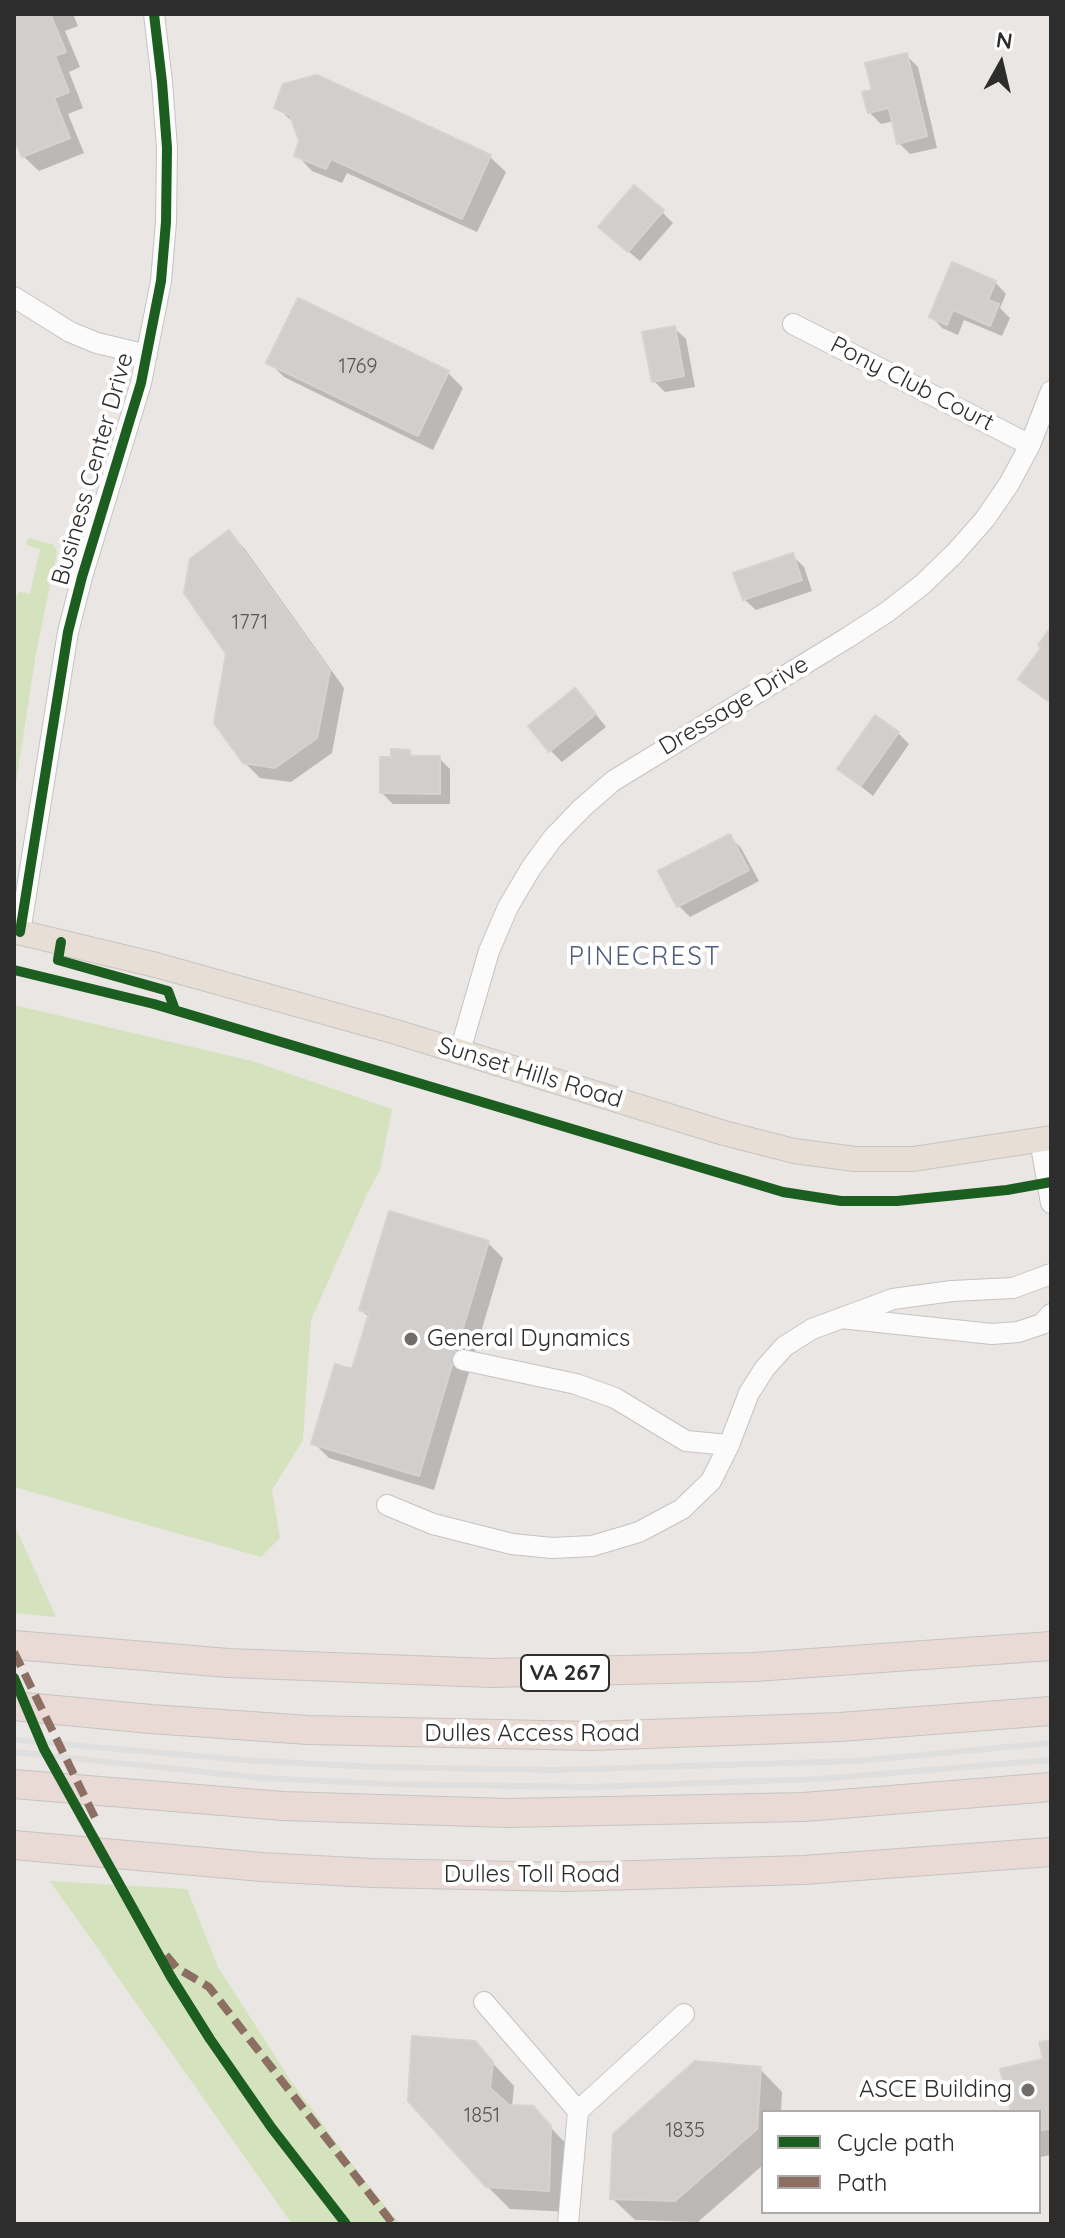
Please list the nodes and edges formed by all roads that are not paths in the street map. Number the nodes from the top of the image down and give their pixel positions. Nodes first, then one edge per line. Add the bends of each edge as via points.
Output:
1 (154, 14) edge
2 (14, 297) edge
3 (793, 324) dead end
4 (147, 355) junction
5 (1051, 391) edge
6 (1030, 445) junction
7 (17, 932) edge
8 (460, 1051) junction
9 (1045, 1139) edge
10 (1051, 1203) edge
11 (1051, 1274) edge
12 (1051, 1314) edge
13 (841, 1318) junction
14 (463, 1360) dead end
15 (729, 1445) junction
16 (387, 1505) dead end
17 (14, 1645) edge
18 (1051, 1646) edge
19 (14, 1706) edge
20 (1051, 1711) edge
21 (14, 1784) edge
22 (1051, 1787) edge
23 (23, 1846) edge
24 (1051, 1852) edge
25 (484, 2002) dead end
26 (684, 2014) dead end
27 (578, 2111) junction
28 (568, 2224) edge

1 - 4 street, Business Center Drive via 165,110 167,200 161,281
2 - 4 street via 70,332
3 - 6 street, Pony Club Court
4 - 7 street, Business Center Drive via 68,632
5 - 6 street, Dressage Drive
6 - 8 street, Dressage Drive via 985,519 923,584 857,632 613,781 582,808 546,848 508,907 489,951
7 - 8 main road, Sunset Hills Road via 144,961
8 - 9 main road, Sunset Hills Road via 763,1145 829,1157 913,1159
9 - 10 street
11 - 13 street via 1013,1288 893,1299
12 - 13 street via 1042,1324 992,1334
13 - 15 street via 785,1346 765,1368
14 - 15 street via 576,1384 615,1398 686,1441
15 - 16 street via 711,1481 682,1509 639,1532 592,1546 512,1544 433,1524
17 - 18 highway, VA 267 via 364,1670 561,1673 755,1667
19 - 20 highway, Dulles Access Road via 308,1730 592,1736 840,1727
21 - 22 highway via 328,1808 538,1812 804,1807
23 - 24 highway, Dulles Toll Road via 189,1863 567,1877 803,1870
25 - 27 street
26 - 27 street
27 - 28 street

